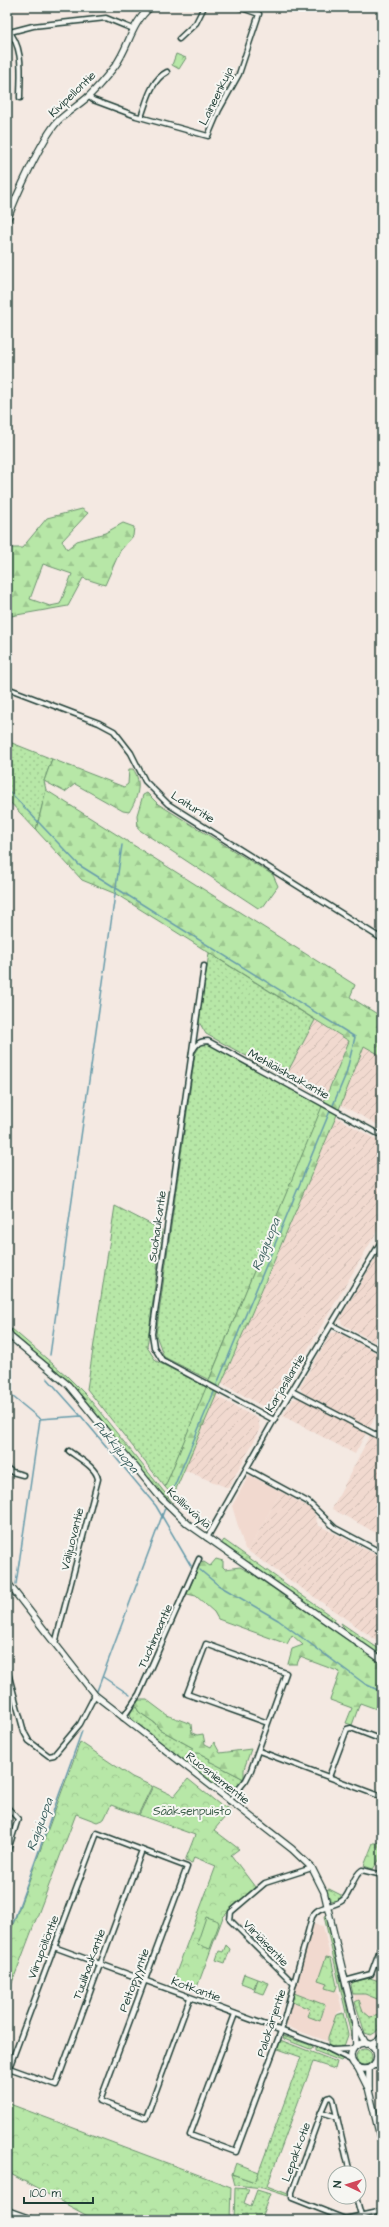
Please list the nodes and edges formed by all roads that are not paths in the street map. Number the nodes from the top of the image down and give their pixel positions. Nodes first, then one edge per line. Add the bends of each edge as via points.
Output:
1 (151, 7) edge
2 (204, 7) edge
3 (240, 7) edge
4 (133, 29) junction
5 (9, 31) edge
6 (179, 39) dead end
7 (167, 72) dead end
8 (88, 96) junction
9 (20, 98) dead end
10 (142, 117) junction
11 (7, 221) edge
12 (7, 688) edge
13 (382, 939) edge
14 (204, 966) dead end
15 (191, 1054) junction
16 (382, 1136) edge
17 (382, 1240) edge
18 (332, 1324) junction
19 (7, 1330) edge
20 (9, 1337) edge
21 (382, 1351) edge
22 (292, 1391) junction
23 (274, 1420) junction
24 (382, 1438) edge
25 (69, 1451) dead end
26 (7, 1468) edge
27 (247, 1469) junction
28 (23, 1475) dead end
29 (207, 1538) junction
30 (382, 1553) edge
31 (199, 1559) dead end
32 (7, 1582) edge
33 (55, 1644) junction
34 (382, 1660) edge
35 (7, 1670) edge
36 (95, 1695) junction
37 (123, 1718) junction
38 (268, 1723) junction
39 (382, 1740) edge
40 (258, 1751) junction
41 (329, 1777) junction
42 (382, 1797) edge
43 (229, 1800) junction
44 (7, 1807) edge
45 (142, 1850) junction
46 (7, 1853) edge
47 (312, 1868) junction
48 (382, 1875) edge
49 (327, 1906) junction
50 (382, 1944) edge
51 (54, 1947) junction
52 (100, 1964) junction
53 (144, 1980) junction
54 (345, 1981) junction
55 (294, 1984) junction
56 (190, 1998) junction
57 (235, 2014) junction
58 (355, 2023) junction
59 (281, 2031) junction
60 (382, 2036) edge
61 (382, 2041) edge
62 (368, 2044) junction
63 (355, 2048) junction
64 (332, 2050) junction
65 (378, 2058) edge
66 (351, 2060) junction
67 (382, 2066) edge
68 (358, 2068) junction
69 (370, 2068) junction
70 (56, 2085) joint
71 (369, 2091) junction
72 (322, 2112) junction
73 (337, 2117) junction
74 (382, 2145) edge
75 (348, 2165) edge
76 (358, 2205) edge
77 (7, 2210) edge
78 (382, 2211) edge
79 (361, 2215) junction
80 (35, 2220) edge

1 - 4 main road, Kivipellontie via 142,14
2 - 6 street via 196,23
3 - 10 street, Laineenkuja via 259,14 239,74 208,136
4 - 5 street via 106,18
4 - 8 main road, Kivipellontie via 116,65
5 - 9 street via 22,64
7 - 10 street via 160,76 152,87
8 - 10 street, Laineenkuja via 112,108
8 - 11 main road, Kivipellontie via 58,121 47,137
12 - 13 street, Laituritie via 114,731 128,749 145,780 168,804
14 - 15 street, Suohaukantie
15 - 16 street, Mehiläishaukantie via 196,1044 208,1041
15 - 23 street, Suohaukantie via 152,1334 154,1347 162,1360
17 - 18 street, Karjasillantie
18 - 21 street
18 - 22 street, Karjasillantie
19 - 20 main road, Koillisväylä
20 - 29 main road, Koillisväylä via 68,1385 160,1497
22 - 23 street, Karjasillantie
22 - 24 street
23 - 27 street, Karjasillantie
25 - 33 street, Välijuovantie via 88,1466 98,1479
26 - 28 street
27 - 29 street, Karjasillantie
27 - 30 street via 308,1502 335,1528
29 - 34 main road, Koillisväylä
31 - 37 street, Tuohimaantie via 142,1688
32 - 33 main road, Ruosniementie
33 - 36 main road, Ruosniementie
35 - 36 street via 24,1732 29,1741 49,1756 54,1755 80,1724
36 - 37 main road, Ruosniementie
37 - 43 main road, Ruosniementie
38 - 38 street via 286,1673 206,1644 187,1694
38 - 40 street
39 - 41 street via 351,1728 347,1729
40 - 41 street
40 - 43 street via 246,1780
41 - 42 street
43 - 47 main road, Ruosniementie via 292,1849
44 - 46 street via 18,1819
45 - 51 street, Viirupöllöntie via 97,1834
45 - 52 street, Tuulihaukantie
45 - 53 street, Peltopyyntie via 187,1867
47 - 49 main road, Ruosniementie via 324,1892
47 - 55 street, Viiriäisentie via 265,1883 229,1916 230,1920
48 - 49 street, Palokärjentie via 362,1870 357,1873 344,1899
49 - 54 main road, Ruosniementie
49 - 55 street, Palokärjentie via 314,1912 312,1916
50 - 54 street via 371,1974
51 - 52 street, Kotkantie
51 - 70 street, Viirupöllöntie via 9,2068
52 - 53 street, Kotkantie
52 - 70 street, Tuulihaukantie
53 - 56 street, Kotkantie
53 - 56 street, Peltopyyntie via 100,2101 146,2118
54 - 58 main road, Ruosniementie
55 - 59 street, Palokärjentie
56 - 57 street, Kotkantie
57 - 59 street, Kotkantie
57 - 59 street, Palokärjentie via 190,2135 236,2152
58 - 62 main road, Ruosniementie
58 - 63 main road, Ruosniementie
59 - 64 street, Kotkantie
60 - 62 main road
61 - 65 main road
62 - 63 main road
62 - 65 main road
63 - 64 street, Kotkantie
63 - 66 main road
64 - 66 street, Kotkantie
65 - 69 main road
66 - 68 main road
67 - 69 street
68 - 69 main road
68 - 71 main road
69 - 71 main road
71 - 74 main road
72 - 73 street, Lepakkotie
72 - 73 street, Lepakkotie via 327,2098 331,2097
72 - 79 street, Lepakkotie via 292,2198 345,2219
73 - 75 street, Lepakkotie
76 - 79 street
77 - 80 street
78 - 79 street, Lepakkotie

